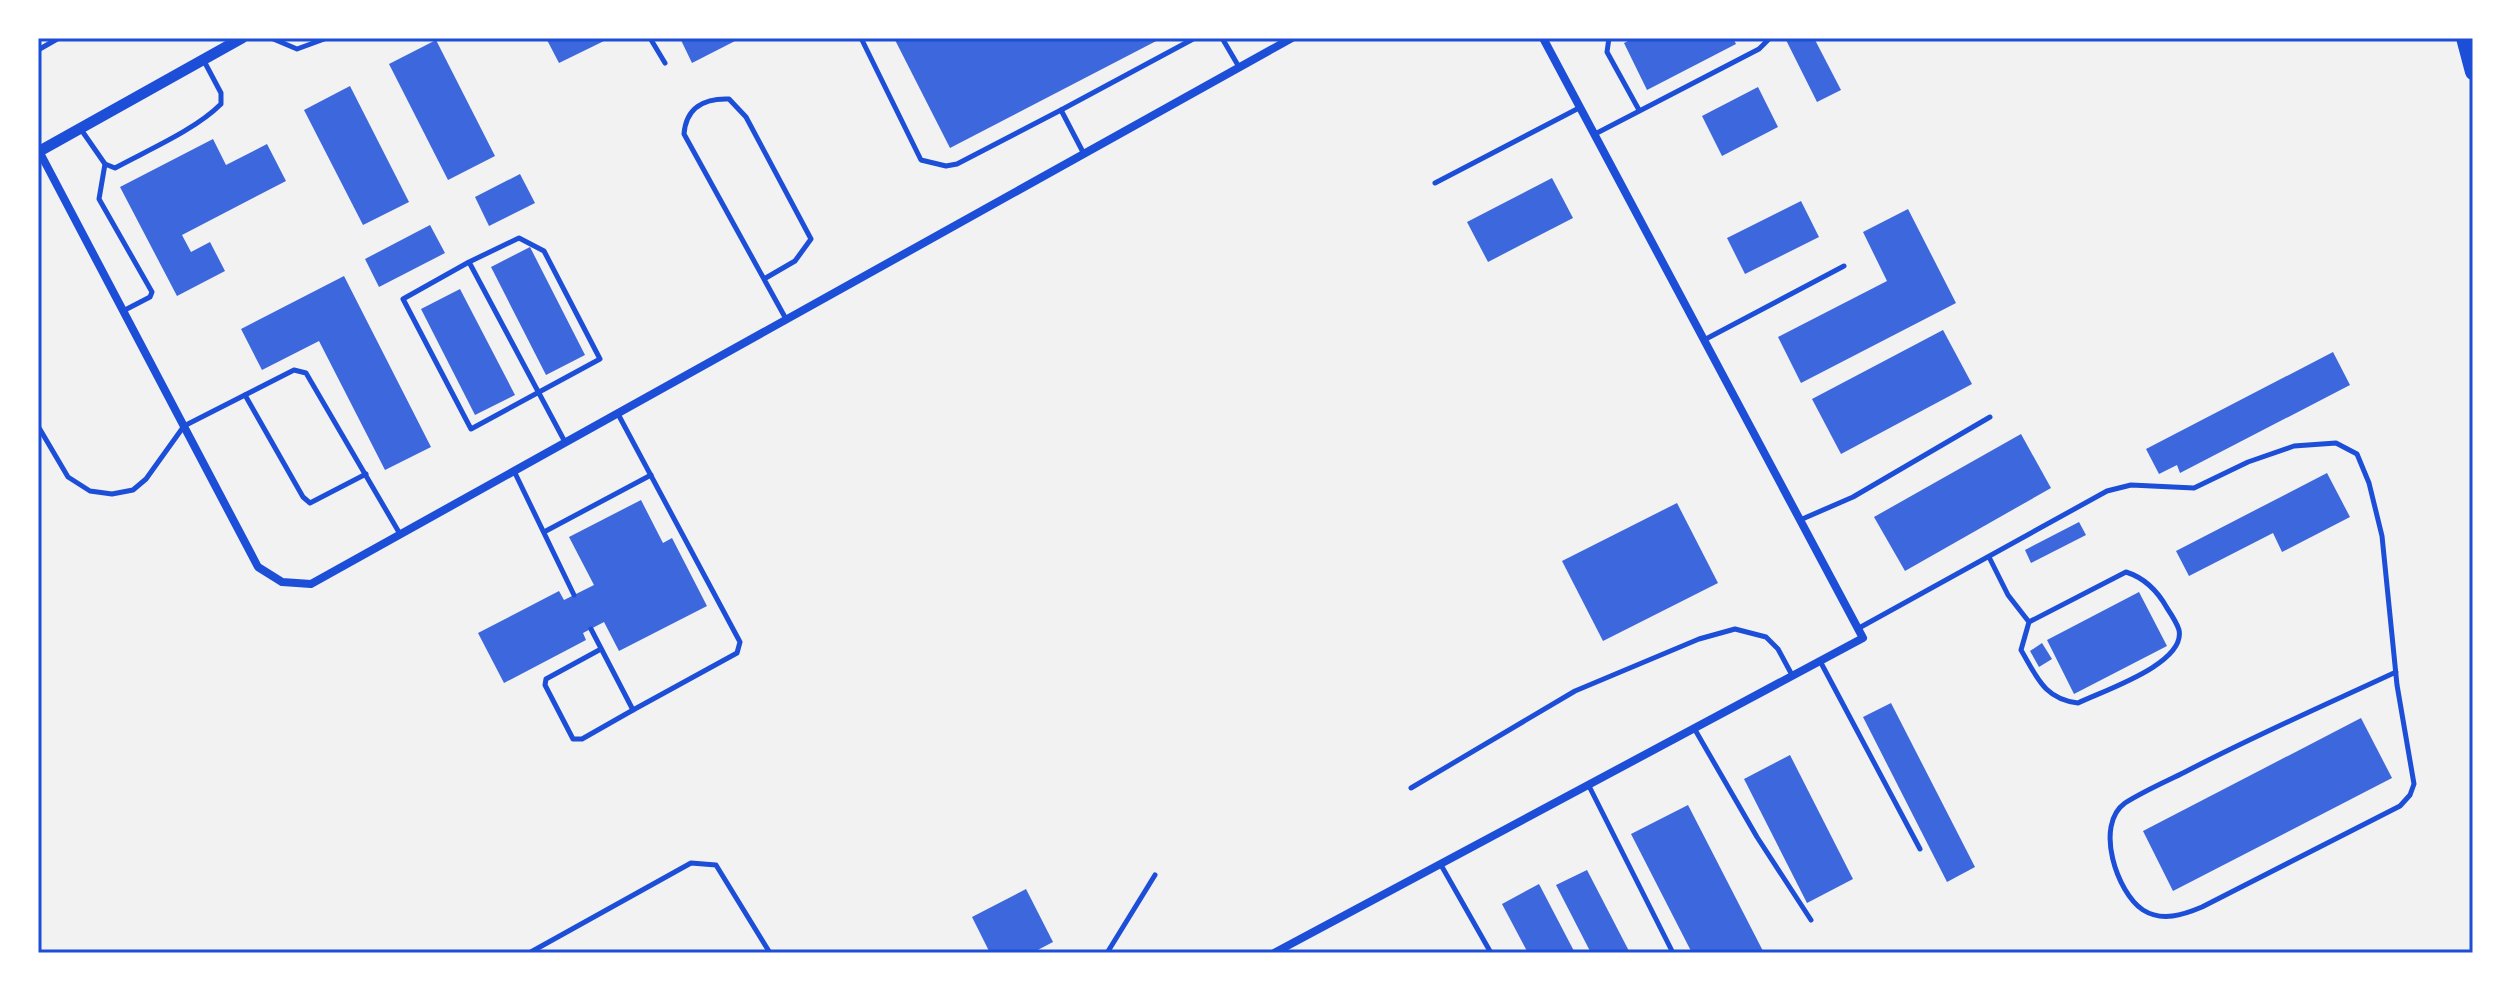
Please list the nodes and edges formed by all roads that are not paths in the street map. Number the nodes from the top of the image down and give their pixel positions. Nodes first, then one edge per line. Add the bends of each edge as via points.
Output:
1 (59, 38) edge
2 (242, 38) edge
3 (271, 38) edge
4 (327, 38) edge
5 (650, 38) edge
6 (861, 38) edge
7 (1195, 38) edge
8 (1222, 38) edge
9 (1292, 38) edge
10 (1543, 38) edge
11 (1609, 38) edge
12 (1770, 38) edge
13 (2464, 38) edge
14 (38, 50) edge
15 (204, 60) junction
16 (665, 63) dead end
17 (1239, 67) junction
18 (2473, 72) edge
19 (1580, 107) junction
20 (1061, 110) junction
21 (1639, 110) junction
22 (80, 128) junction
23 (1595, 134) junction
24 (38, 152) edge
25 (1084, 154) junction
26 (105, 164) junction
27 (1435, 183) dead end
28 (469, 262) junction
29 (1844, 266) dead end
30 (764, 279) junction
31 (123, 311) junction
32 (786, 319) junction
33 (1704, 340) junction
34 (539, 394) junction
35 (245, 395) junction
36 (618, 414) junction
37 (1990, 417) dead end
38 (38, 426) edge
39 (184, 426) junction
40 (566, 442) junction
41 (514, 471) junction
42 (366, 474) junction
43 (651, 475) junction
44 (1800, 520) junction
45 (544, 532) junction
46 (400, 534) junction
47 (1989, 557) junction
48 (574, 595) dead end
49 (2029, 622) junction
50 (591, 629) dead end
51 (1858, 629) junction
52 (601, 649) junction
53 (1820, 661) junction
54 (2396, 672) junction
55 (1792, 675) junction
56 (633, 710) junction
57 (1694, 728) junction
58 (1588, 785) junction
59 (1411, 788) dead end
60 (1920, 849) dead end
61 (1440, 864) junction
62 (1155, 875) dead end
63 (1811, 920) dead end
64 (529, 953) edge
65 (770, 953) edge
66 (1107, 953) edge
67 (1274, 953) edge
68 (1491, 953) edge
69 (1673, 953) edge

1 - 14 lane
2 - 15 street
3 - 4 lane via 297,49
5 - 16 lane
6 - 20 lane via 921,160 957,164
7 - 20 lane
8 - 17 lane
9 - 17 street
10 - 19 street
11 - 21 lane via 1607,52
12 - 21 lane via 1759,49
13 - 18 highway
15 - 22 street
15 - 26 lane via 221,104 115,168
17 - 25 street
19 - 23 street
19 - 27 lane
20 - 25 lane
21 - 23 lane
22 - 24 street
22 - 26 lane
23 - 33 street
24 - 31 street
25 - 32 street
26 - 31 lane via 99,199 152,292
28 - 34 lane
28 - 34 lane via 519,238 544,251 600,359
28 - 34 lane via 403,299 471,429
29 - 33 lane
30 - 30 lane via 684,134 685,120 694,108 719,98 729,99 746,117 811,239 795,261
30 - 32 lane
31 - 39 street
32 - 36 street
33 - 44 street
34 - 40 lane
35 - 39 lane
35 - 42 lane via 294,370 306,373
35 - 42 lane via 310,503
36 - 40 street
36 - 43 lane
37 - 44 lane via 1853,497
38 - 39 lane via 68,477 90,491 112,494 133,490 146,479
39 - 46 street via 258,567 282,582 311,584
40 - 41 street
41 - 45 lane
41 - 46 street
42 - 46 lane
43 - 45 lane
43 - 56 lane via 740,642 737,653
44 - 51 street
45 - 48 lane
47 - 49 lane
47 - 51 lane
47 - 54 lane via 2107,491 2131,485 2194,488 2294,446 2336,443 2357,454 2369,483 2382,536
49 - 49 lane via 2126,572 2150,584 2163,600 2179,629 2179,642 2161,663 2078,703 2048,693 2021,650
50 - 52 lane
51 - 53 street via 1863,638
52 - 56 lane
52 - 56 lane via 546,679 573,739
53 - 55 street
53 - 60 lane
54 - 54 lane via 2414,784 2400,806 2182,915 2144,911 2134,901 2109,843 2110,819 2123,805 2218,754
55 - 57 street
55 - 59 lane via 1766,637 1735,629 1699,639 1575,691
57 - 58 street
57 - 63 lane
58 - 61 street
58 - 69 lane
61 - 67 street
61 - 68 lane
62 - 66 lane
64 - 65 lane via 691,863 716,865

